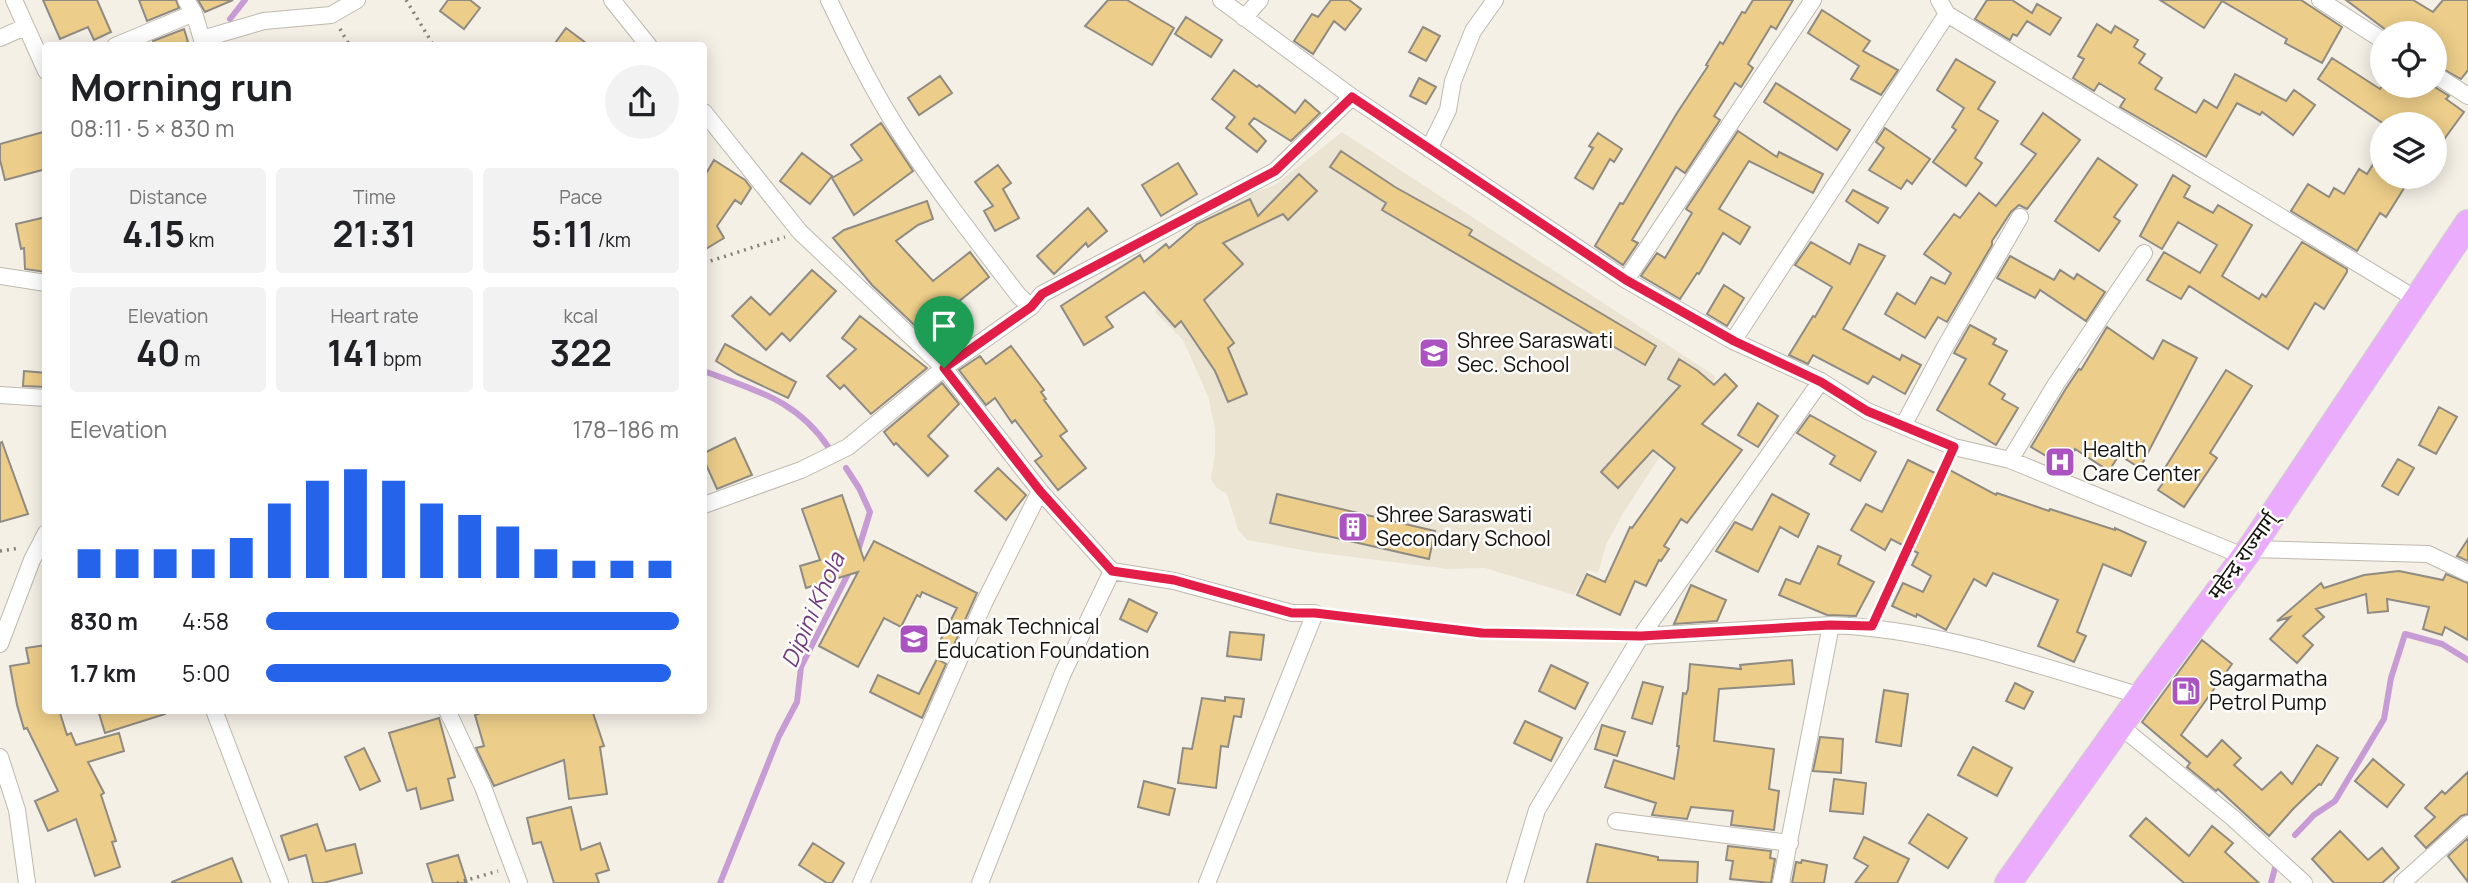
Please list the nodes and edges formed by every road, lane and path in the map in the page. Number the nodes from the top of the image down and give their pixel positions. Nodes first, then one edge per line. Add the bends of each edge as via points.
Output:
1 (13, 0) edge
2 (357, 0) edge
3 (406, 0) edge
4 (612, 0) edge
5 (828, 0) edge
6 (1222, 0) edge
7 (1260, 0) edge
8 (1495, 0) edge
9 (1813, 0) edge
10 (2320, 0) edge
11 (190, 7) edge
12 (1943, 7) edge
13 (1244, 18) junction
14 (25, 27) junction
15 (2370, 32) edge
16 (0, 38) edge
17 (123, 42) edge
18 (203, 42) edge
19 (206, 42) edge
20 (432, 42) edge
21 (646, 42) edge
22 (42, 63) edge
23 (2447, 82) edge
24 (2468, 96) edge
25 (1352, 97) junction
26 (707, 116) edge
27 (1429, 149) junction
28 (2020, 217) dead end
29 (2468, 223) edge
30 (800, 232) junction
31 (2144, 253) dead end
32 (707, 262) edge
33 (0, 276) edge
34 (1626, 280) junction
35 (42, 282) edge
36 (2416, 299) junction
37 (1031, 307) junction
38 (1734, 341) junction
39 (944, 368) junction
40 (1821, 382) junction
41 (0, 396) edge
42 (42, 398) edge
43 (1903, 426) junction
44 (1954, 447) junction
45 (2010, 460) junction
46 (1040, 491) junction
47 (707, 504) edge
48 (42, 541) edge
49 (2247, 553) junction
50 (1112, 571) junction
51 (2468, 573) edge
52 (1315, 613) junction
53 (1830, 625) junction
54 (1872, 626) junction
55 (1641, 636) junction
56 (0, 644) edge
57 (2141, 696) junction
58 (216, 714) edge
59 (449, 714) edge
60 (2120, 726) junction
61 (0, 757) edge
62 (1616, 821) dead end
63 (2468, 824) edge
64 (1790, 843) junction
65 (513, 866) junction
66 (27, 883) edge
67 (280, 883) edge
68 (457, 883) edge
69 (519, 883) edge
70 (861, 883) edge
71 (980, 883) edge
72 (1207, 883) edge
73 (1515, 883) edge
74 (1781, 883) edge
75 (2008, 883) edge
76 (2304, 883) edge
77 (2402, 883) edge

1 - 14 street
2 - 19 street via 331,15 264,21
3 - 20 path
4 - 21 street
5 - 37 street via 902,136 943,197
6 - 13 street
7 - 13 street
8 - 27 street via 1474,31 1453,81 1448,110
9 - 34 street
10 - 15 street
11 - 17 street
11 - 18 street
12 - 36 street
12 - 38 street
13 - 25 street
14 - 16 street
14 - 22 street
23 - 24 street
25 - 27 street
25 - 37 street via 1275,171 1042,294
26 - 30 street
27 - 34 street
28 - 43 street
29 - 36 highway, महेन्द्र राज्मार्ग्
30 - 32 path
30 - 39 street
31 - 45 street
33 - 35 street
34 - 38 street
36 - 49 highway, महेन्द्र राज्मार्ग्
37 - 39 street
38 - 40 street
39 - 46 street
39 - 47 street via 848,447 801,470
40 - 43 street via 1867,411
40 - 55 street
41 - 42 street
43 - 44 street
44 - 45 street
44 - 54 path
45 - 49 street
46 - 50 street
46 - 70 street via 984,603
48 - 56 street
49 - 51 street via 2428,554
49 - 57 highway, महेन्द्र राज्मार्ग्
50 - 52 street via 1174,580 1292,613
50 - 71 street via 1063,673
52 - 55 path via 1482,633
52 - 72 street
53 - 54 street
53 - 55 street
53 - 64 street
54 - 57 street via 1979,647
55 - 73 street via 1537,810
57 - 60 highway, महेन्द्र राज्मार्ग्
58 - 67 street
59 - 65 street
60 - 75 highway, महेन्द्र राज्मार्ग्
60 - 76 street
61 - 66 street via 17,810
62 - 64 street
63 - 77 street
64 - 74 street
65 - 68 path
65 - 69 street

